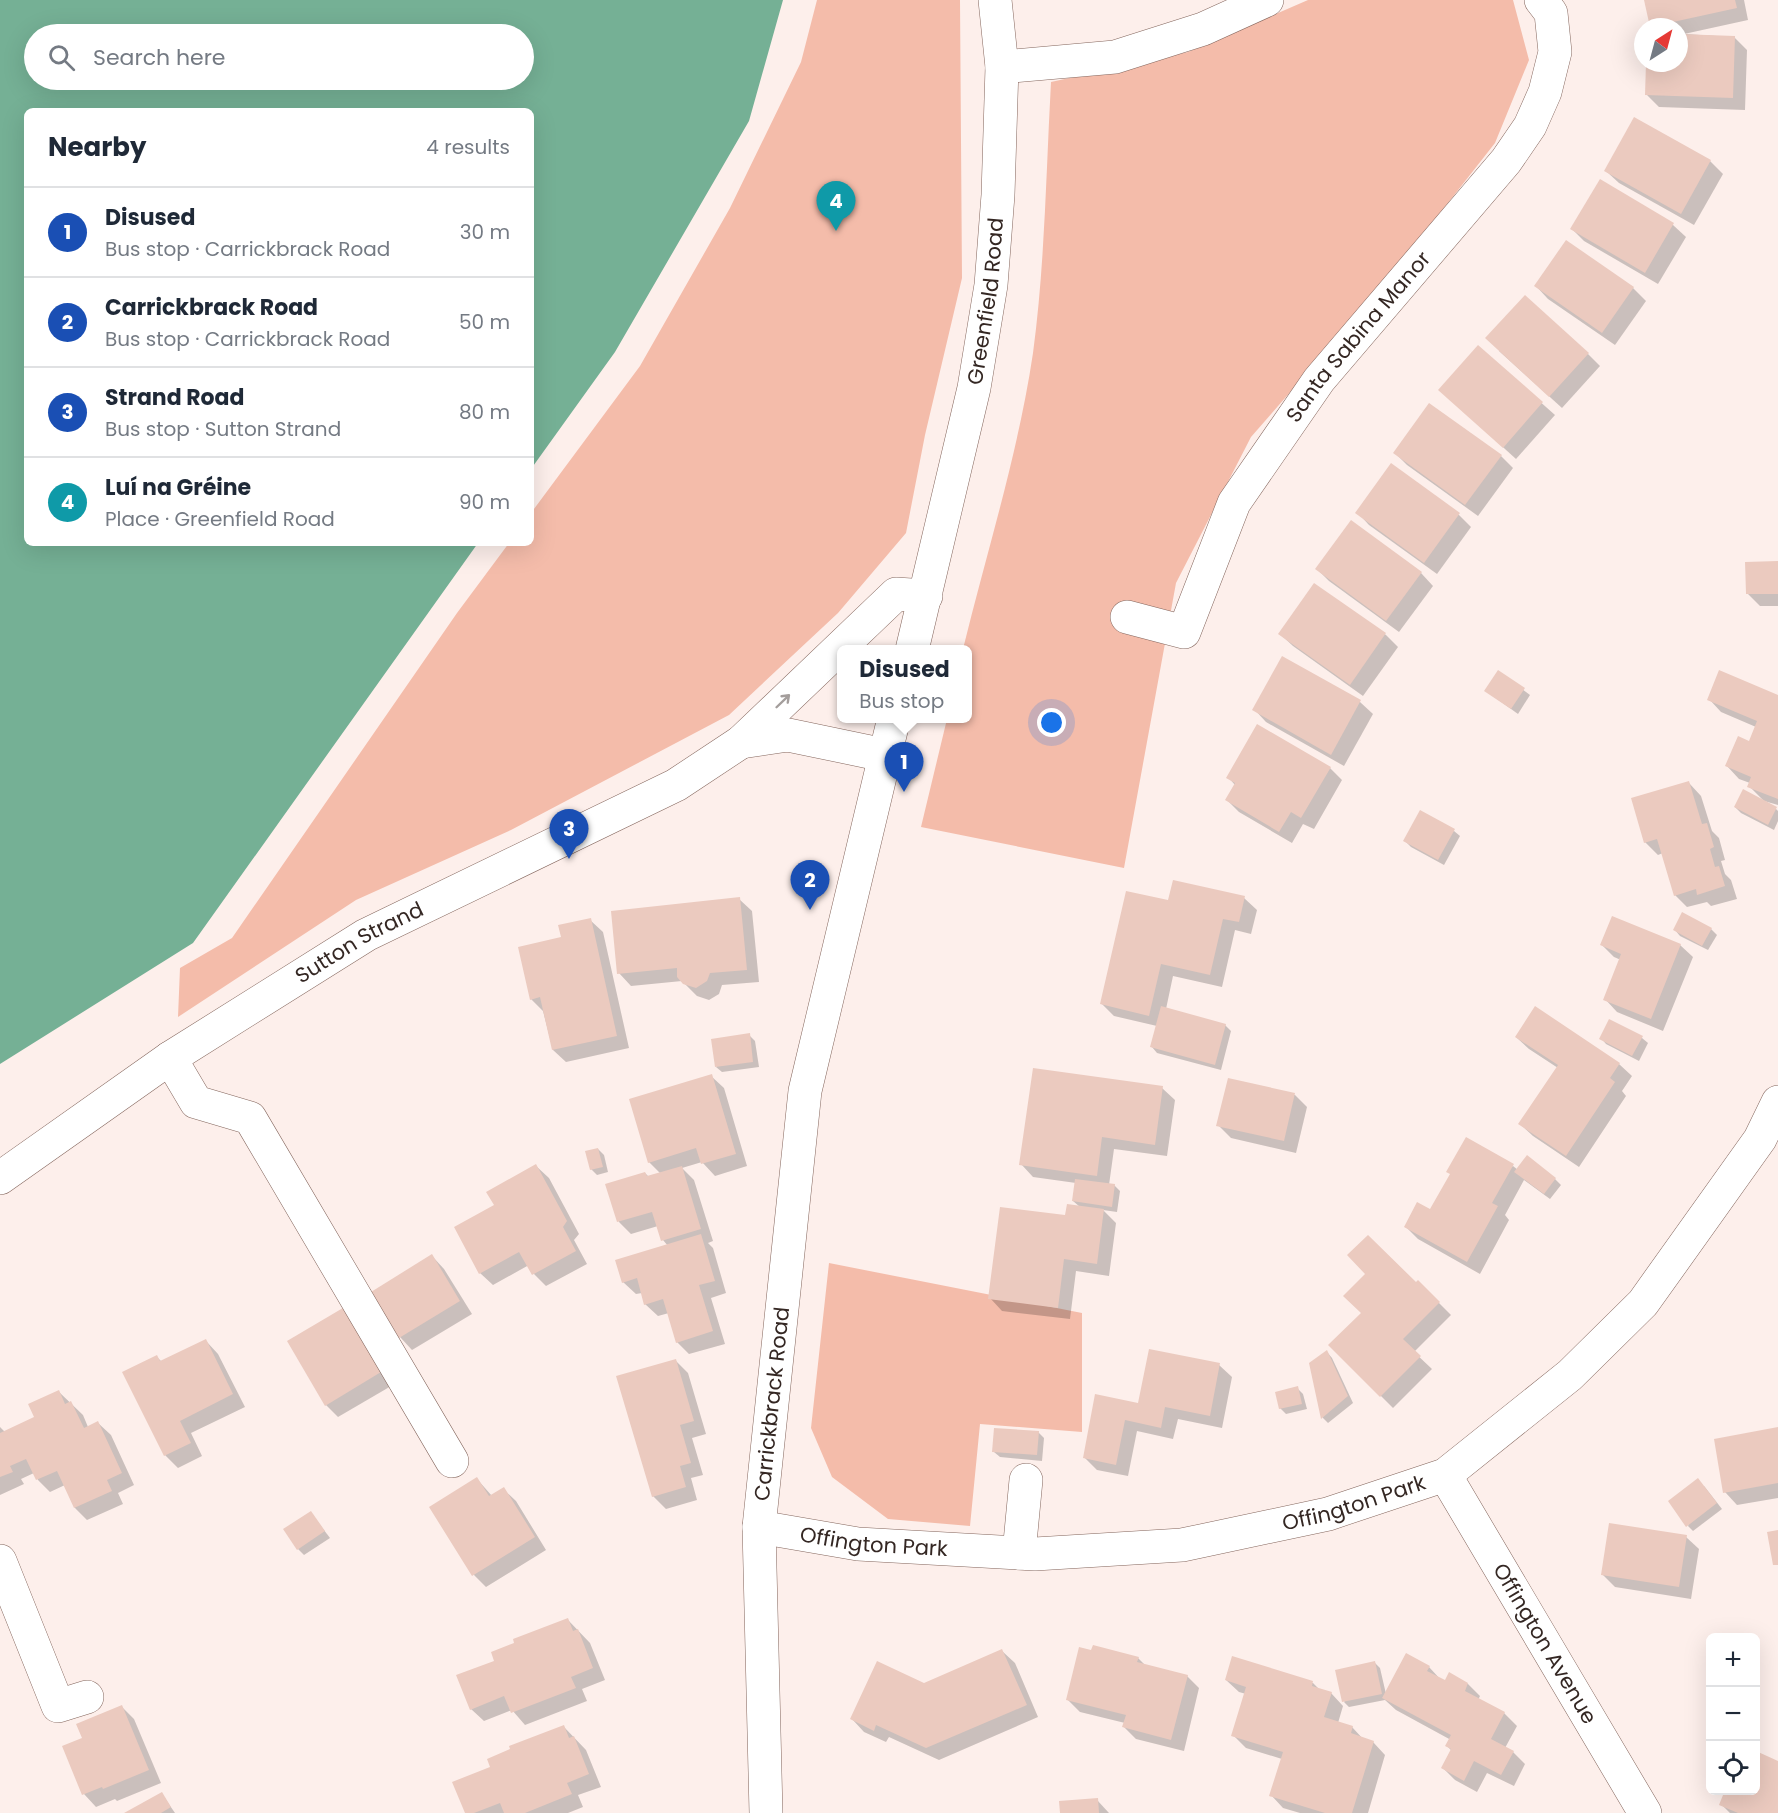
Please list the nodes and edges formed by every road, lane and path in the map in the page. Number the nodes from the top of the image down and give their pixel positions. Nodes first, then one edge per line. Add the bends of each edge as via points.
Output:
1 (995, 0) edge
2 (1267, 0) edge
3 (1541, 0) edge
4 (1002, 67) junction
5 (926, 596) junction
6 (1127, 617) dead end
7 (843, 645) edge
8 (913, 645) edge
9 (837, 650) edge
10 (893, 723) edge
11 (741, 742) junction
12 (884, 755) junction
13 (170, 1058) junction
14 (1778, 1102) edge
15 (0, 1178) edge
16 (452, 1461) dead end
17 (1445, 1475) junction
18 (1026, 1480) dead end
19 (759, 1527) junction
20 (1019, 1553) junction
21 (0, 1561) edge
22 (87, 1697) dead end
23 (766, 1813) edge
24 (1644, 1813) edge

1 - 4 street, Greenfield Road
2 - 4 street via 1203,29 1115,57
3 - 6 street, Santa Sabina Manor via 1551,13 1555,51 1545,92 1530,126 1506,161 1319,380 1234,503 1184,632
4 - 5 street, Greenfield Road via 998,195 990,285 974,388
7 -> 5 street, Sutton Strand via 896,594
5 - 8 street
11 -> 9 street, Sutton Strand
10 - 12 street, Carrickbrack Road
11 - 12 street, Sutton Strand via 788,735
11 - 13 street, Sutton Strand via 676,785 366,935
12 - 19 street, Carrickbrack Road via 805,1091
13 - 15 street, Sutton Strand
13 - 16 street via 196,1102 250,1118
14 - 17 street, Offington Park via 1760,1139 1643,1303 1570,1375
17 - 20 street, Offington Park via 1328,1514 1182,1545
17 - 24 street, Offington Avenue
18 - 20 street
19 - 20 street, Offington Park via 858,1544
19 - 23 street, Carrickbrack Road
21 - 22 street via 58,1706

